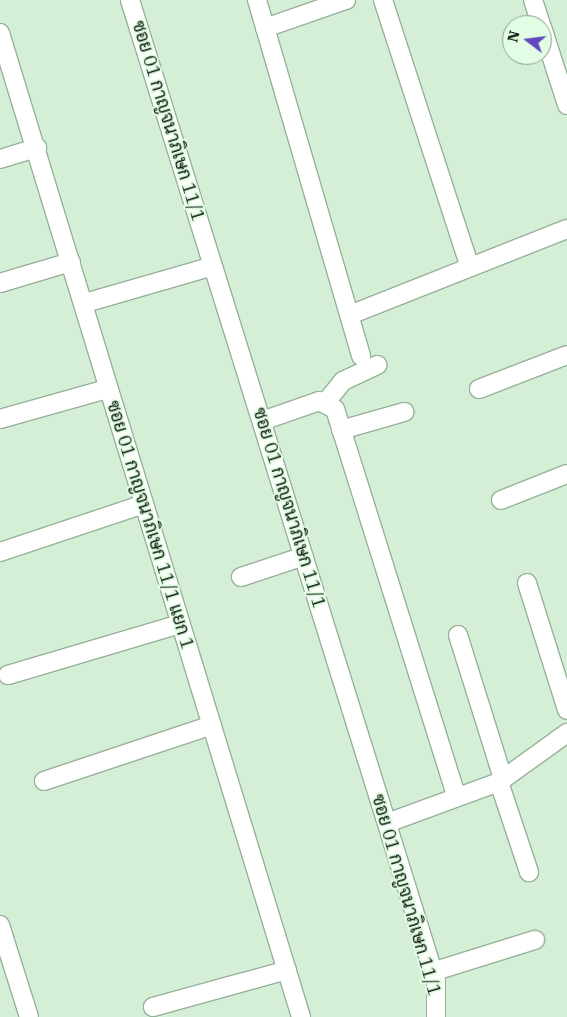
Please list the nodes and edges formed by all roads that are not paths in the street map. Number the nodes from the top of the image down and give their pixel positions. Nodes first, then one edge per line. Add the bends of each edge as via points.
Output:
1 (130, 0) edge
2 (257, 0) edge
3 (346, 0) edge
4 (383, 0) edge
5 (533, 0) edge
6 (538, 15) edge
7 (265, 28) junction
8 (0, 36) edge
9 (552, 58) edge
10 (567, 105) edge
11 (37, 148) junction
12 (0, 159) edge
13 (567, 229) edge
14 (71, 262) junction
15 (213, 266) junction
16 (470, 267) junction
17 (0, 283) edge
18 (85, 304) junction
19 (352, 314) junction
20 (567, 355) edge
21 (362, 356) dead end
22 (377, 366) dead end
23 (107, 389) junction
24 (479, 389) dead end
25 (326, 402) junction
26 (404, 412) dead end
27 (0, 419) edge
28 (262, 421) junction
29 (341, 430) junction
30 (567, 474) edge
31 (501, 500) dead end
32 (144, 504) junction
33 (0, 552) edge
34 (304, 556) junction
35 (241, 577) dead end
36 (527, 583) dead end
37 (180, 624) junction
38 (458, 635) dead end
39 (8, 675) dead end
40 (567, 710) edge
41 (212, 725) junction
42 (567, 733) edge
43 (501, 781) junction
44 (44, 782) dead end
45 (456, 796) junction
46 (387, 823) junction
47 (529, 872) dead end
48 (0, 926) edge
49 (535, 940) dead end
50 (287, 970) junction
51 (432, 972) junction
52 (153, 1007) dead end
53 (29, 1017) edge
54 (302, 1017) edge
55 (436, 1017) edge

1 - 15 street, ซอย 01 กาญจนาภิเษก 11/1
2 - 7 street
3 - 7 street
4 - 16 street
5 - 6 street
7 - 19 street
8 - 11 street, ซอย 01 กาญจนาภิเษก 11/1 แยก 1
9 - 10 street
11 - 12 street
11 - 14 street, ซอย 01 กาญจนาภิเษก 11/1 แยก 1
13 - 16 street
14 - 17 street
14 - 18 street, ซอย 01 กาญจนาภิเษก 11/1 แยก 1
15 - 18 street
15 - 28 street, ซอย 01 กาญจนาภิเษก 11/1
16 - 19 street
18 - 23 street, ซอย 01 กาญจนาภิเษก 11/1 แยก 1
19 - 21 street
20 - 24 street
22 - 25 street via 343,381
23 - 27 street
23 - 32 street, ซอย 01 กาญจนาภิเษก 11/1 แยก 1
25 - 28 street
25 - 29 street via 335,409
26 - 29 street
28 - 34 street, ซอย 01 กาญจนาภิเษก 11/1
29 - 45 street
30 - 31 street
32 - 33 street
32 - 37 street, ซอย 01 กาญจนาภิเษก 11/1 แยก 1
34 - 35 street
34 - 46 street, ซอย 01 กาญจนาภิเษก 11/1
36 - 40 street
37 - 39 street
37 - 41 street, ซอย 01 กาญจนาภิเษก 11/1 แยก 1
38 - 43 street
41 - 44 street
41 - 50 street, ซอย 01 กาญจนาภิเษก 11/1 แยก 1
42 - 43 street
43 - 45 street
43 - 47 street
45 - 46 street
46 - 51 street, ซอย 01 กาญจนาภิเษก 11/1
48 - 53 street
49 - 51 street
50 - 52 street
50 - 54 street, ซอย 01 กาญจนาภิเษก 11/1 แยก 1
51 - 55 street, ซอย 01 กาญจนาภิเษก 11/1 via 438,994

